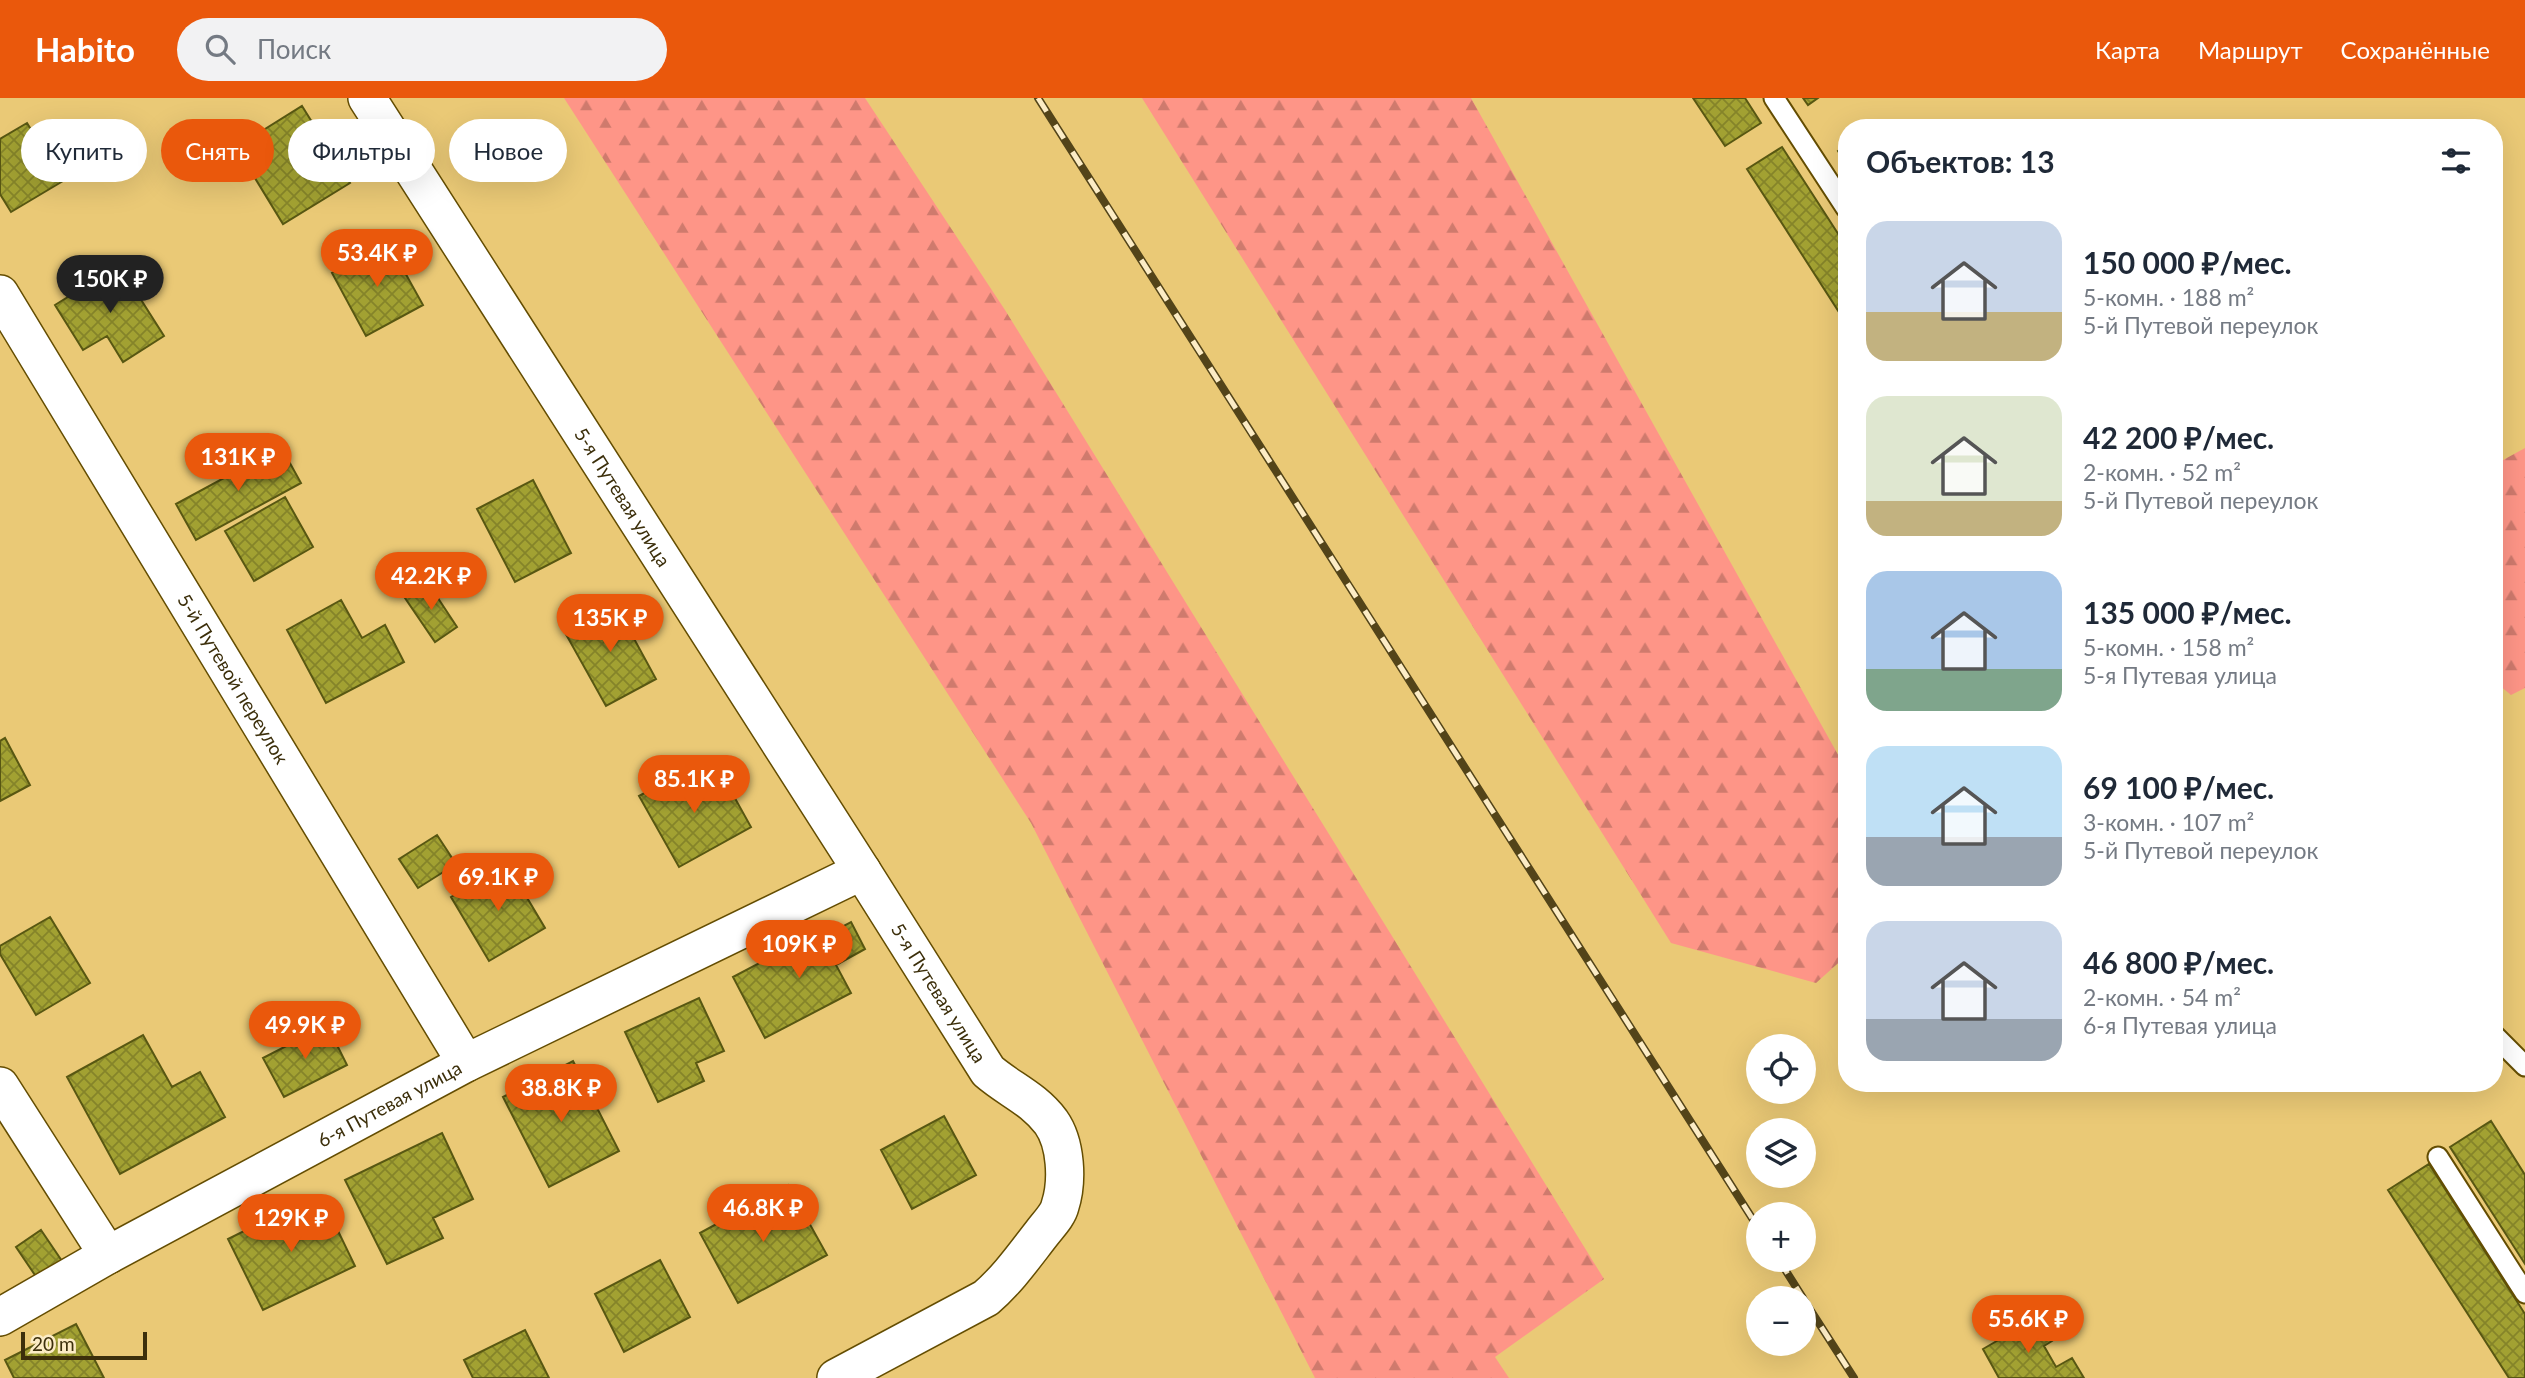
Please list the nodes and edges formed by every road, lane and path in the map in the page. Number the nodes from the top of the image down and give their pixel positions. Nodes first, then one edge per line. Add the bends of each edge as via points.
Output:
1 (367, 98) edge
2 (1774, 98) edge
3 (1838, 196) edge
4 (0, 294) edge
5 (862, 871) junction
6 (2503, 1044) edge
7 (466, 1063) junction
8 (2525, 1066) edge
9 (0, 1087) edge
10 (2438, 1157) dead end
11 (108, 1255) junction
12 (2525, 1293) edge
13 (0, 1317) edge
14 (836, 1378) edge

1 - 5 street, 5-я Путевая улица
2 - 3 lane
4 - 7 street, 5-й Путевой переулок
5 - 7 street, 6-я Путевая улица
5 - 14 street, 5-я Путевая улица via 988,1071 1029,1098 1052,1123 1060,1140 1065,1183 1060,1209 1007,1280 986,1298
6 - 8 lane
7 - 11 street, 6-я Путевая улица
9 - 11 street
10 - 12 lane
11 - 13 street, 6-я Путевая улица

